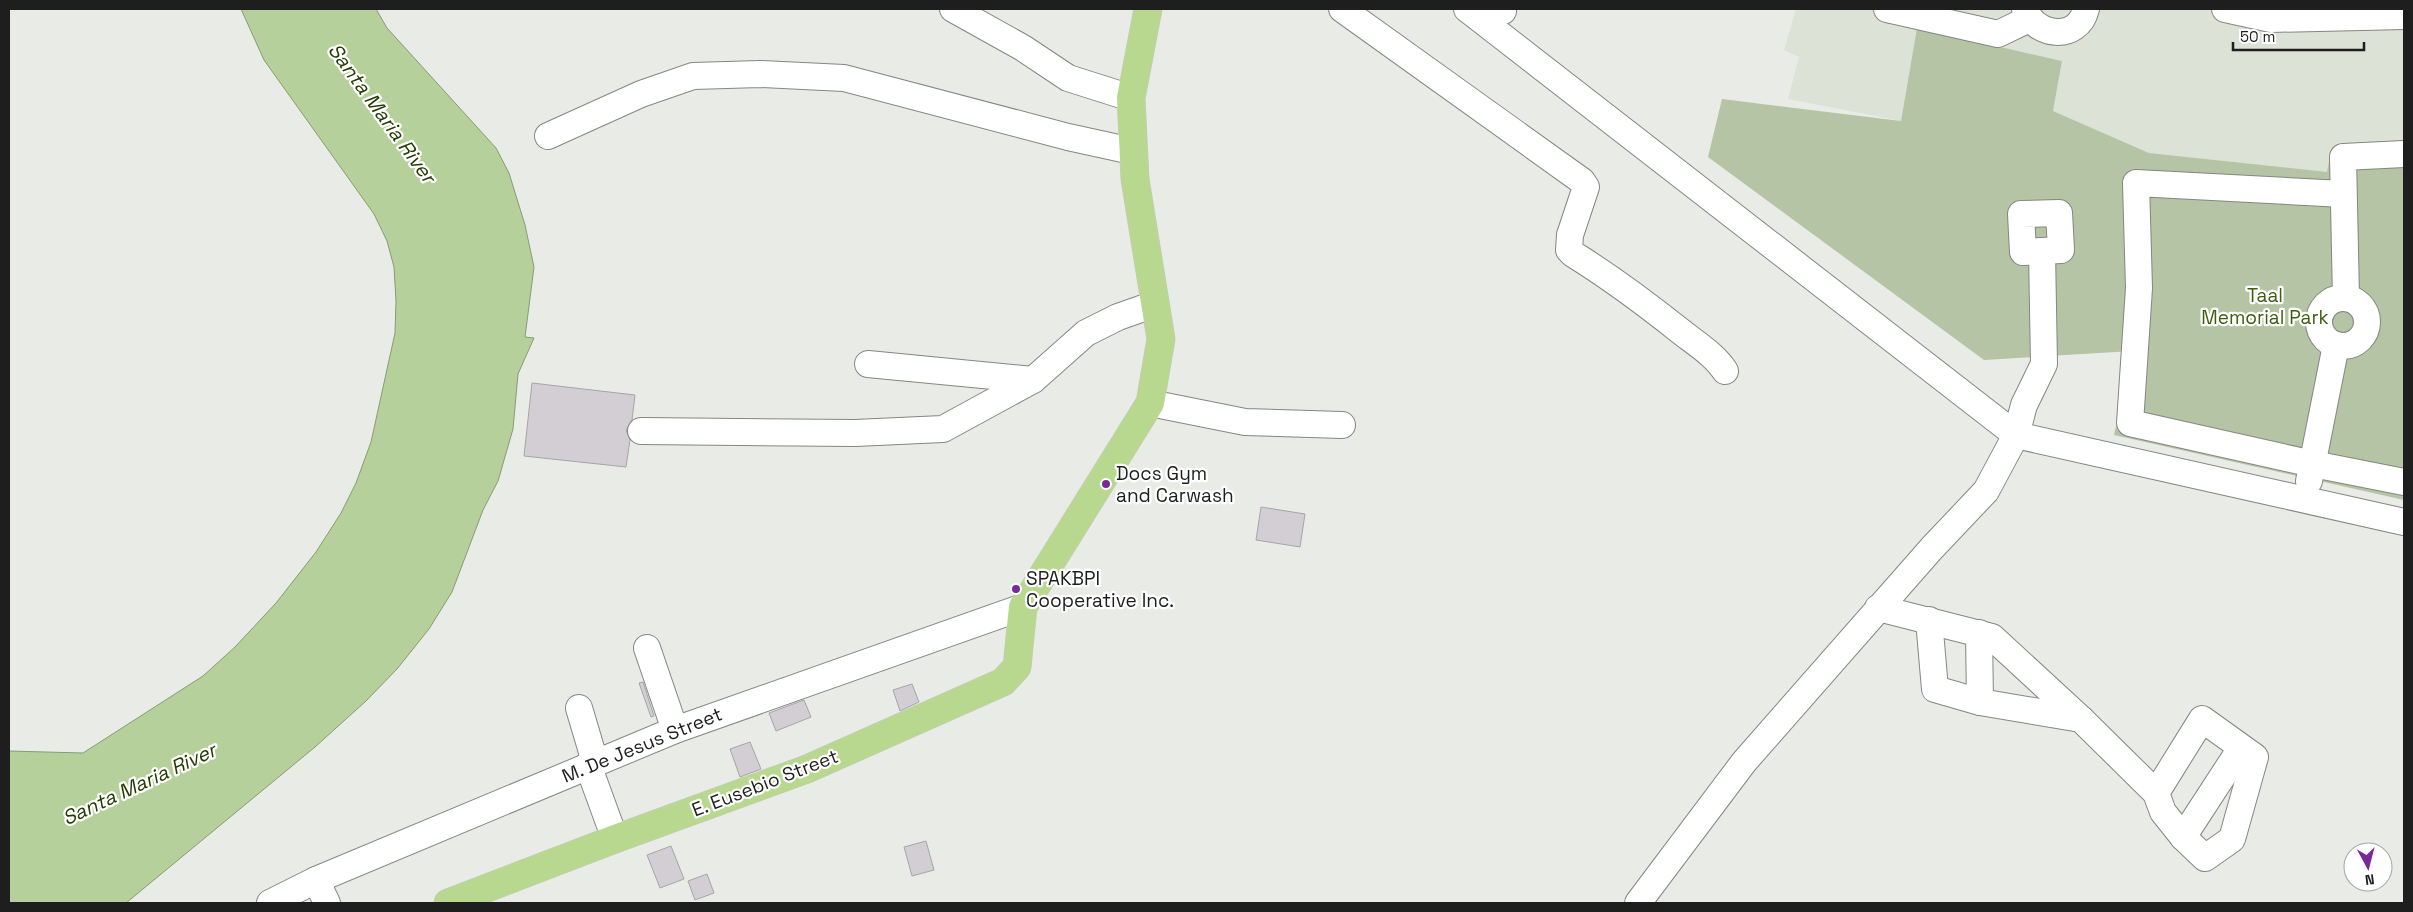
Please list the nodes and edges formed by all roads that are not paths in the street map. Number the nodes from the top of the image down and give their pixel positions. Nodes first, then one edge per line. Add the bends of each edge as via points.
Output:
1 (953, 9) edge
2 (1148, 9) edge
3 (1342, 9) edge
4 (1467, 9) edge
5 (1887, 9) edge
6 (2086, 9) edge
7 (2225, 9) edge
8 (1500, 14) edge
9 (2027, 14) edge
10 (2404, 16) edge
11 (1131, 98) junction
12 (548, 136) dead end
13 (1132, 151) junction
14 (2404, 154) edge
15 (2343, 194) junction
16 (2042, 251) dead end
17 (2346, 297) junction
18 (1155, 304) junction
19 (2336, 345) junction
20 (868, 364) dead end
21 (1725, 371) dead end
22 (1033, 380) junction
23 (1150, 402) junction
24 (1342, 425) dead end
25 (641, 431) dead end
26 (2016, 435) junction
27 (2313, 464) junction
28 (2404, 482) edge
29 (2304, 499) junction
30 (2404, 522) edge
31 (1023, 606) junction
32 (1878, 608) junction
33 (1929, 620) junction
34 (1979, 633) junction
35 (648, 648) dead end
36 (1980, 702) junction
37 (579, 708) dead end
38 (2081, 719) junction
39 (675, 730) junction
40 (2241, 748) junction
41 (592, 764) junction
42 (2156, 793) junction
43 (2182, 837) junction
44 (615, 839) junction
45 (316, 880) junction
46 (270, 903) edge
47 (327, 903) edge
48 (448, 903) edge
49 (1638, 903) edge

1 - 11 street via 1023,48 1068,78
2 - 11 main road
3 - 21 street via 1582,181 1586,187 1570,235 1573,254 1603,272 1671,324 1718,361
4 - 8 street
5 - 9 street via 1998,34
6 - 9 street via 2080,21 2064,32 2044,31
7 - 10 street via 2271,19
8 - 26 street
11 - 13 main road
12 - 13 street via 641,94 694,76 760,74 844,78 1068,138
13 - 18 main road
14 - 15 street via 2343,157
15 - 17 street
15 - 27 street via 2136,184 2139,288 2130,423
16 - 26 street via 2044,364 2024,405
17 - 19 street via 2330,301 2320,313 2323,336
17 - 19 street via 2365,310 2367,326 2365,334 2352,344
18 - 22 street via 1086,333
18 - 23 main road via 1161,339
19 - 27 street
20 - 22 street
22 - 25 street via 943,429 855,433
23 - 24 street via 1245,422
23 - 31 main road
26 - 29 street
26 - 32 street via 1986,491
27 - 28 street
27 - 29 street
29 - 30 street
31 - 39 street, M. De Jesus Street
31 - 44 main road, E. Eusebio Street via 1017,666 1003,682 807,769
32 - 33 street
32 - 49 street via 1744,762
33 - 34 street
33 - 36 street via 1935,689
34 - 36 street
34 - 38 street via 1992,637
35 - 39 street
36 - 38 street
37 - 41 street
38 - 42 street
39 - 41 street, M. De Jesus Street
40 - 42 street via 2202,720
40 - 43 street
40 - 43 street via 2255,757 2232,839 2205,858
41 - 44 street
41 - 45 street, M. De Jesus Street
42 - 43 street via 2163,812
44 - 48 main road, E. Eusebio Street
45 - 46 street, M. De Jesus Street
45 - 47 street

